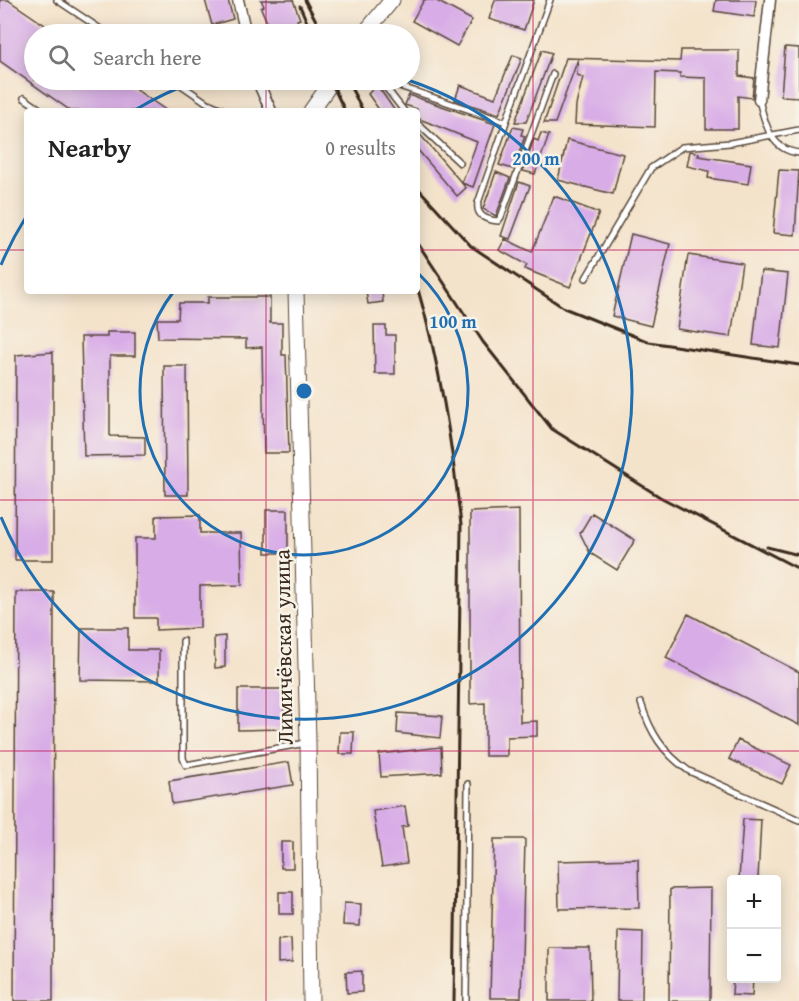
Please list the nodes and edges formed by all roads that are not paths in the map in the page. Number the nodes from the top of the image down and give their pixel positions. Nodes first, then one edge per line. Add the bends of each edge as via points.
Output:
1 (57, 0) edge
2 (238, 0) edge
3 (392, 0) edge
4 (550, 0) edge
5 (770, 0) edge
6 (93, 24) edge
7 (244, 24) edge
8 (372, 24) edge
9 (553, 74) dead end
10 (191, 90) edge
11 (262, 90) edge
12 (326, 90) edge
13 (388, 90) edge
14 (411, 90) edge
15 (24, 98) dead end
16 (759, 100) joint
17 (39, 108) edge
18 (221, 108) edge
19 (270, 108) edge
20 (312, 108) edge
21 (402, 108) edge
22 (506, 122) junction
23 (420, 126) edge
24 (799, 130) edge
25 (768, 134) junction
26 (799, 153) edge
27 (460, 163) dead end
28 (586, 278) dead end
29 (296, 294) edge
30 (183, 641) dead end
31 (641, 703) dead end
32 (308, 742) junction
33 (468, 784) dead end
34 (799, 820) edge
35 (311, 1001) edge
36 (466, 1001) edge

1 - 6 lane
2 - 7 street
3 - 8 main road
4 - 22 lane
5 - 16 street
9 - 22 lane via 501,217 491,221 481,216 478,203
10 - 18 lane
11 - 19 street
12 - 20 main road
13 - 21 lane
14 - 22 lane
15 - 17 lane
16 - 25 lane
23 - 27 lane
24 - 25 lane
25 - 26 lane via 788,152
25 - 28 lane via 730,143 682,147 651,168
29 - 32 main road, Лимичёвская улица
30 - 32 lane via 186,765
31 - 34 lane via 648,725 673,760 689,771
32 - 35 main road, Лимичёвская улица
33 - 36 lane

